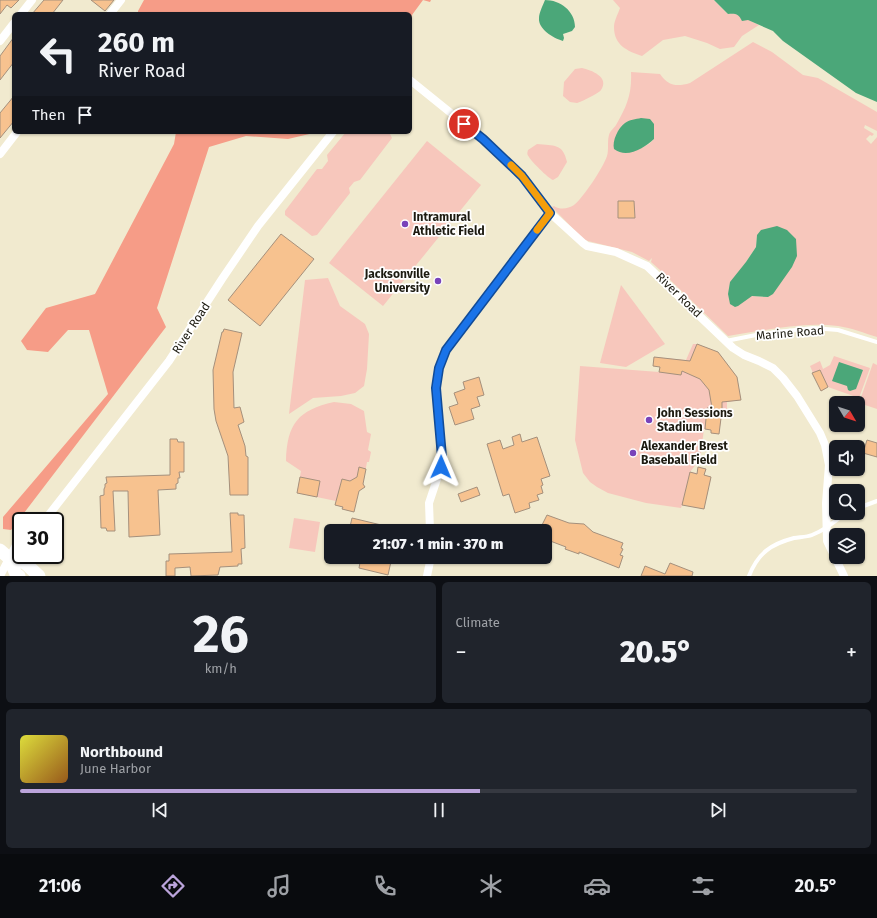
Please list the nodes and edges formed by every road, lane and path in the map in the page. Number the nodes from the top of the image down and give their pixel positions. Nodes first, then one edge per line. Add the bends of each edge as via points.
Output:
1 (32, 0) edge
2 (121, 0) edge
3 (23, 12) edge
4 (112, 12) edge
5 (12, 26) edge
6 (0, 41) edge
7 (412, 82) edge
8 (15, 134) edge
9 (331, 134) edge
10 (0, 154) edge
11 (550, 213) junction
12 (726, 341) junction
13 (877, 342) edge
14 (877, 502) edge
15 (826, 503) junction
16 (829, 504) edge
17 (865, 506) edge
18 (51, 512) edge
19 (837, 520) edge
20 (430, 524) edge
21 (826, 529) junction
22 (5, 554) edge
23 (430, 564) edge
24 (0, 576) edge
25 (19, 576) edge
26 (39, 576) edge
27 (427, 576) edge
28 (750, 576) edge
29 (844, 576) edge

1 - 3 street
2 - 4 street
5 - 6 street
7 - 11 street, River Road via 483,139 514,168
8 - 10 street
9 - 18 street, River Road via 250,238 169,361
11 - 12 street, River Road via 587,246 616,252 648,266
11 - 20 street via 446,350 439,368 436,388 442,457 429,504
12 - 13 lane, Marine Road via 813,328 838,330
12 - 15 street, River Road via 744,355 773,368 797,396 820,433 828,465
14 - 17 lane
15 - 16 lane
15 - 21 street, River Road
19 - 21 lane
21 - 28 lane via 811,536 795,538 772,546 757,560
21 - 29 street, River Road via 826,541
22 - 24 street
22 - 25 main road
22 - 26 main road via 25,563
23 - 27 street

